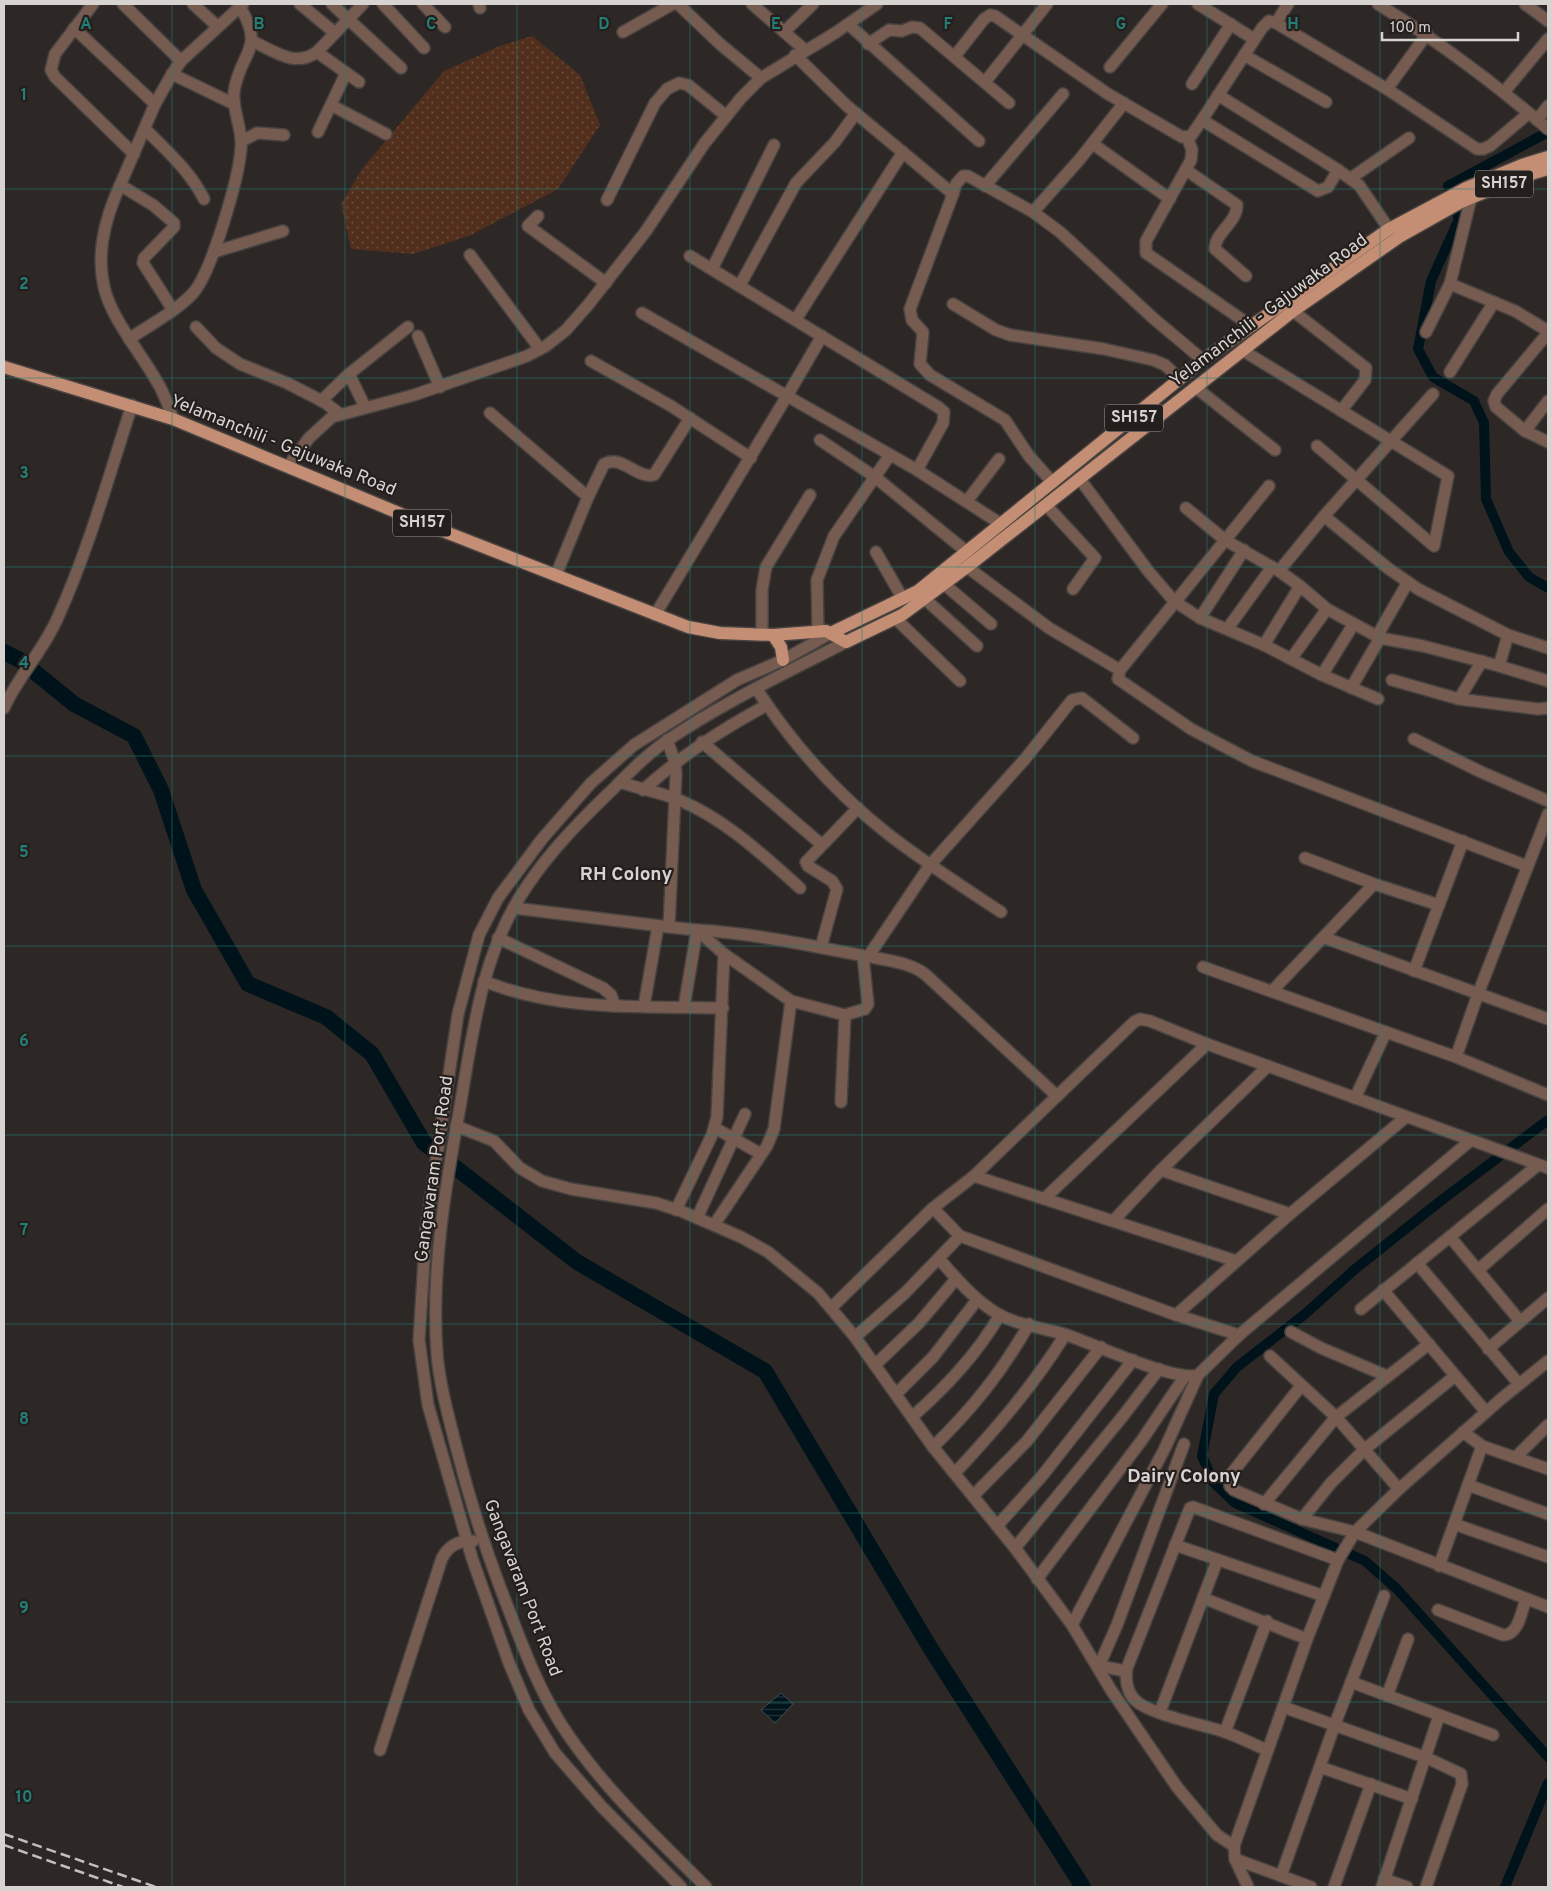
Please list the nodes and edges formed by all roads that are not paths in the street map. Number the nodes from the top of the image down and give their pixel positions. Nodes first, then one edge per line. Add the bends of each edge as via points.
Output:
1 (92, 4) edge
2 (123, 4) edge
3 (193, 4) edge
4 (300, 4) edge
5 (332, 4) edge
6 (363, 4) edge
7 (383, 4) edge
8 (423, 4) edge
9 (673, 4) edge
10 (678, 4) edge
11 (752, 4) edge
12 (812, 4) edge
13 (877, 4) edge
14 (1047, 4) edge
15 (1162, 4) edge
16 (1198, 4) edge
17 (1288, 4) edge
18 (1378, 4) edge
19 (1526, 4) edge
20 (241, 5) edge
21 (350, 18) junction
22 (1548, 21) edge
23 (1276, 23) junction
24 (848, 24) junction
25 (1230, 24) junction
26 (217, 26) junction
27 (445, 27) dead end
28 (74, 28) junction
29 (623, 32) dead end
30 (784, 32) junction
31 (335, 33) junction
32 (1427, 34) junction
33 (1022, 36) junction
34 (1254, 39) junction
35 (1548, 39) edge
36 (252, 41) junction
37 (868, 44) junction
38 (424, 48) dead end
39 (317, 52) junction
40 (800, 53) junction
41 (1244, 55) junction
42 (955, 56) junction
43 (181, 61) junction
44 (1110, 67) dead end
45 (401, 68) dead end
46 (346, 73) junction
47 (172, 74) junction
48 (762, 78) junction
49 (359, 82) dead end
50 (985, 82) junction
51 (1192, 84) dead end
52 (1387, 89) junction
53 (1504, 92) junction
54 (1063, 94) dead end
55 (1218, 95) junction
56 (1326, 102) dead end
57 (1009, 103) dead end
58 (1124, 103) junction
59 (155, 104) junction
60 (234, 104) junction
61 (331, 105) junction
62 (1548, 106) edge
63 (856, 113) junction
64 (726, 115) junction
65 (1533, 116) junction
66 (1202, 120) junction
67 (1547, 128) edge
68 (145, 129) junction
69 (318, 132) dead end
70 (386, 134) dead end
71 (284, 135) dead end
72 (1187, 137) junction
73 (1409, 138) dead end
74 (242, 141) junction
75 (979, 141) dead end
76 (1093, 144) junction
77 (774, 145) dead end
78 (903, 152) junction
79 (134, 154) junction
80 (1548, 157) edge
81 (1186, 170) junction
82 (1338, 170) junction
83 (1548, 170) edge
84 (1351, 178) junction
85 (120, 185) junction
86 (984, 186) junction
87 (953, 194) junction
88 (1466, 196) junction
89 (204, 199) dead end
90 (607, 200) dead end
91 (1170, 200) junction
92 (1033, 212) junction
93 (538, 216) dead end
94 (1408, 225) junction
95 (1389, 229) junction
96 (283, 231) dead end
97 (214, 252) junction
98 (470, 255) dead end
99 (690, 256) dead end
100 (712, 269) junction
101 (1246, 276) dead end
102 (606, 283) junction
103 (1450, 284) junction
104 (740, 285) junction
105 (1494, 302) junction
106 (953, 304) dead end
107 (173, 310) junction
108 (1293, 311) junction
109 (642, 313) dead end
110 (796, 319) junction
111 (1251, 326) junction
112 (196, 327) dead end
113 (408, 327) dead end
114 (1426, 332) dead end
115 (1548, 332) edge
116 (418, 336) dead end
117 (822, 336) junction
118 (129, 338) junction
119 (540, 349) junction
120 (1242, 350) junction
121 (1203, 360) junction
122 (591, 361) dead end
123 (4, 367) edge
124 (1450, 372) dead end
125 (349, 374) junction
126 (1180, 380) junction
127 (440, 387) junction
128 (1195, 387) junction
129 (1433, 394) dead end
130 (787, 396) junction
131 (321, 401) junction
132 (1548, 401) edge
133 (132, 404) junction
134 (365, 407) junction
135 (1341, 411) junction
136 (490, 412) dead end
137 (340, 414) junction
138 (173, 418) junction
139 (690, 418) junction
140 (1525, 431) junction
141 (820, 440) dead end
142 (1392, 442) junction
143 (1548, 442) edge
144 (1317, 446) dead end
145 (1275, 450) dead end
146 (890, 455) junction
147 (750, 458) junction
148 (999, 459) dead end
149 (289, 465) junction
150 (917, 470) junction
151 (875, 477) junction
152 (1079, 478) junction
153 (1356, 480) junction
154 (1053, 483) junction
155 (1270, 486) dead end
156 (810, 495) dead end
157 (588, 497) junction
158 (967, 501) junction
159 (1046, 505) junction
160 (1186, 508) dead end
161 (1324, 516) junction
162 (1000, 524) junction
163 (1225, 540) junction
164 (1244, 550) junction
165 (876, 552) dead end
166 (966, 552) junction
167 (967, 567) junction
168 (1276, 569) junction
169 (556, 576) junction
170 (1408, 582) junction
171 (944, 584) junction
172 (1300, 586) junction
173 (1073, 589) dead end
174 (903, 598) junction
175 (924, 598) junction
176 (1174, 601) junction
177 (1327, 609) junction
178 (655, 615) junction
179 (895, 618) junction
180 (1200, 618) junction
181 (990, 624) dead end
182 (1353, 625) junction
183 (1228, 628) junction
184 (818, 631) junction
185 (833, 632) junction
186 (1508, 634) junction
187 (768, 635) junction
188 (1379, 637) junction
189 (846, 642) junction
190 (1264, 645) junction
191 (977, 646) dead end
192 (1548, 648) edge
193 (1291, 659) junction
194 (784, 660) junction
195 (1482, 662) junction
196 (1499, 666) junction
197 (1120, 670) junction
198 (1322, 675) junction
199 (1392, 680) dead end
200 (960, 681) dead end
201 (1548, 681) edge
202 (756, 688) junction
203 (1351, 688) junction
204 (1378, 699) dead end
205 (1459, 699) junction
206 (767, 705) junction
207 (4, 708) edge
208 (1548, 708) edge
209 (1133, 738) dead end
210 (1414, 739) dead end
211 (667, 740) junction
212 (702, 742) junction
213 (675, 762) junction
214 (620, 782) junction
215 (643, 790) junction
216 (676, 799) junction
217 (1548, 801) edge
218 (572, 804) junction
219 (858, 808) junction
220 (1548, 814) edge
221 (586, 816) junction
222 (1463, 841) junction
223 (821, 844) junction
224 (1305, 858) dead end
225 (930, 865) junction
226 (1528, 866) junction
227 (1374, 884) junction
228 (800, 888) dead end
229 (1439, 905) junction
230 (514, 908) junction
231 (1001, 912) dead end
232 (663, 927) junction
233 (697, 930) junction
234 (1325, 938) junction
235 (503, 940) junction
236 (821, 947) junction
237 (724, 954) junction
238 (865, 956) junction
239 (1203, 966) dead end
240 (1414, 970) junction
241 (494, 985) junction
242 (1273, 990) junction
243 (1478, 994) junction
244 (791, 1001) junction
245 (615, 1006) junction
246 (644, 1006) junction
247 (684, 1007) junction
248 (723, 1008) junction
249 (845, 1015) junction
250 (1548, 1017) edge
251 (1386, 1032) junction
252 (1207, 1044) junction
253 (1456, 1057) junction
254 (1268, 1066) junction
255 (1548, 1095) edge
256 (1057, 1096) junction
257 (1355, 1098) junction
258 (841, 1102) dead end
259 (745, 1114) dead end
260 (1406, 1117) junction
261 (714, 1128) junction
262 (456, 1129) junction
263 (734, 1138) junction
264 (1470, 1141) junction
265 (761, 1154) junction
266 (1543, 1167) edge
267 (1161, 1170) junction
268 (974, 1176) junction
269 (1044, 1199) junction
270 (933, 1208) junction
271 (1548, 1209) edge
272 (676, 1210) junction
273 (1290, 1214) junction
274 (697, 1218) junction
275 (1114, 1220) junction
276 (714, 1225) junction
277 (960, 1236) junction
278 (1451, 1238) junction
279 (940, 1260) junction
280 (1236, 1261) junction
281 (1417, 1263) junction
282 (1478, 1270) junction
283 (956, 1279) junction
284 (1383, 1290) junction
285 (1548, 1298) edge
286 (977, 1300) junction
287 (830, 1306) junction
288 (1361, 1309) dead end
289 (1000, 1315) junction
290 (1176, 1315) junction
291 (1520, 1321) junction
292 (1029, 1324) junction
293 (1291, 1332) dead end
294 (1065, 1335) junction
295 (1239, 1335) junction
296 (855, 1337) junction
297 (1429, 1344) junction
298 (1101, 1348) junction
299 (1488, 1349) junction
300 (1270, 1356) dead end
301 (1133, 1360) junction
302 (1548, 1361) edge
303 (875, 1365) junction
304 (1158, 1369) junction
305 (1198, 1375) junction
306 (1185, 1376) junction
307 (1386, 1376) junction
308 (1454, 1376) junction
309 (1520, 1384) junction
310 (1301, 1386) junction
311 (896, 1394) junction
312 (1486, 1412) junction
313 (912, 1417) junction
314 (1336, 1417) junction
315 (1547, 1430) edge
316 (1464, 1432) junction
317 (1184, 1444) dead end
318 (1482, 1446) junction
319 (933, 1447) junction
320 (1364, 1449) junction
321 (1516, 1457) junction
322 (1548, 1469) edge
323 (955, 1473) junction
324 (1468, 1485) junction
325 (1399, 1489) junction
326 (973, 1496) junction
327 (1264, 1504) junction
328 (1548, 1514) edge
329 (1302, 1519) junction
330 (1454, 1524) junction
331 (997, 1526) junction
332 (1355, 1532) junction
333 (467, 1541) junction
334 (482, 1541) junction
335 (1175, 1545) junction
336 (1015, 1548) junction
337 (1548, 1557) edge
338 (1338, 1560) junction
339 (1217, 1561) junction
340 (1439, 1566) junction
341 (1037, 1579) junction
342 (1324, 1596) junction
343 (1384, 1596) dead end
344 (1203, 1598) junction
345 (1526, 1599) junction
346 (1548, 1607) edge
347 (1438, 1610) dead end
348 (1267, 1621) junction
349 (1072, 1625) junction
350 (1307, 1638) junction
351 (1408, 1639) dead end
352 (1098, 1666) junction
353 (1126, 1671) junction
354 (1351, 1682) junction
355 (1387, 1696) junction
356 (1283, 1707) junction
357 (1160, 1712) junction
358 (1439, 1716) junction
359 (1335, 1724) junction
360 (1225, 1732) junction
361 (1493, 1735) dead end
362 (380, 1750) dead end
363 (1267, 1750) junction
364 (1427, 1758) junction
365 (1320, 1767) junction
366 (1371, 1784) junction
367 (1412, 1799) junction
368 (1234, 1846) junction
369 (1235, 1859) junction
370 (1281, 1876) junction
371 (1383, 1883) edge
372 (681, 1887) edge
373 (706, 1887) edge
374 (1248, 1887) edge
375 (1311, 1887) edge
376 (1334, 1887) edge
377 (1407, 1887) edge
378 (1426, 1887) edge

1 - 28 street
2 - 43 street
3 - 26 street
4 - 31 street
5 - 21 street
6 - 21 street
7 - 38 street
8 - 27 street
9 - 29 street
10 - 48 street
11 - 30 street
12 - 30 street
13 - 24 street
14 - 33 street
15 - 44 street
16 - 25 street
17 - 23 street
18 - 32 street
19 - 22 street
20 - 26 street
20 - 36 street via 250,24
21 - 31 street
21 - 45 street
23 - 34 street via 1266,23
23 - 52 street
24 - 37 street
24 - 40 street
25 - 34 street
25 - 51 street
26 - 43 street
28 - 59 street
28 - 79 street via 55,54 51,70
30 - 40 street
31 - 39 street
32 - 52 street
32 - 53 street
33 - 42 street via 990,15
33 - 50 street
33 - 58 street
34 - 41 street
35 - 53 street
36 - 39 street via 295,60 309,58
36 - 60 street via 237,78
37 - 42 street via 884,31 916,27
37 - 75 street
39 - 46 street
40 - 48 street
40 - 63 street
41 - 55 street
41 - 56 street
42 - 50 street
43 - 47 street
46 - 49 street
46 - 61 street
47 - 59 street
47 - 60 street
48 - 64 street
50 - 57 street
52 - 65 street via 1477,149 1490,146
53 - 65 street
54 - 86 street
55 - 66 street
55 - 82 street
58 - 72 street
58 - 76 street
59 - 68 street
60 - 74 street
61 - 69 street
61 - 70 street
62 - 65 street
63 - 78 street
63 - 104 street via 835,142 796,184
64 - 90 street via 688,85 679,83 667,89 655,103
64 - 102 street
65 - 67 street
66 - 72 street
66 - 82 street via 1313,190 1323,191
68 - 79 street
68 - 89 street via 187,171
71 - 74 street via 257,133
72 - 81 street via 1193,155
73 - 84 street
74 - 97 street
76 - 91 street
76 - 92 street
77 - 100 street
78 - 87 street
78 - 110 street
79 - 85 street
80 - 88 main road, Yelamanchili - Gajuwaka Road / SH157 via 1522,165
81 - 91 street
81 - 101 street via 1237,205 1235,216 1215,249
82 - 84 street
83 - 88 main road, Yelamanchili - Gajuwaka Road / SH157
84 - 95 street
85 - 107 street via 153,205 174,223 174,228 144,258 143,263
85 - 118 street via 108,214 102,244 104,287
86 - 87 street via 963,176
86 - 92 street
87 - 154 street via 910,309 912,320 923,332 920,364 930,375 1005,420 1029,456
88 - 94 main road, Yelamanchili - Gajuwaka Road / SH157
88 - 103 street
91 - 111 street via 1146,241 1146,253
92 - 121 street via 1060,232
93 - 102 street via 528,226
94 - 95 main road, Yelamanchili - Gajuwaka Road / SH157
94 - 108 main road, Yelamanchili - Gajuwaka Road / SH157
95 - 111 main road, Yelamanchili - Gajuwaka Road / SH157
96 - 97 street
97 - 107 street via 194,292
98 - 119 street
99 - 100 street
100 - 104 street
102 - 119 street via 566,330
103 - 105 street
103 - 114 street
104 - 110 street
105 - 115 street
105 - 124 street
106 - 126 street via 988,326 1010,335 1153,360 1165,365
107 - 118 street
108 - 120 main road, Yelamanchili - Gajuwaka Road / SH157
108 - 135 street via 1366,368 1365,380
109 - 130 street
110 - 117 street
111 - 121 main road, Yelamanchili - Gajuwaka Road / SH157
112 - 131 street via 216,348 240,364
113 - 125 street
115 - 140 street via 1494,401
116 - 127 street
117 - 130 street
117 - 150 street via 944,412 944,423
118 - 138 street via 157,381
119 - 127 street
120 - 128 main road, Yelamanchili - Gajuwaka Road / SH157
120 - 135 street
121 - 126 main road, Yelamanchili - Gajuwaka Road / SH157
122 - 139 street
123 - 133 main road, Yelamanchili - Gajuwaka Road / SH157
125 - 131 street
125 - 134 street
126 - 154 main road, Yelamanchili - Gajuwaka Road / SH157
127 - 134 street
128 - 145 street
128 - 152 main road, Yelamanchili - Gajuwaka Road / SH157
129 - 142 street
130 - 146 street
130 - 147 street
131 - 137 street
132 - 140 street
133 - 138 main road, Yelamanchili - Gajuwaka Road / SH157
133 - 207 street via 82,556 47,638
134 - 137 street
135 - 142 street
136 - 157 street
137 - 149 street via 320,425
138 - 149 main road, Yelamanchili - Gajuwaka Road / SH157
139 - 147 street
139 - 157 street via 654,475 609,461 601,469
140 - 143 street
141 - 151 street
142 - 153 street
142 - 153 street via 1448,476 1434,546
144 - 153 street
146 - 150 street
146 - 151 street
147 - 178 street
148 - 158 street
149 - 169 main road, Yelamanchili - Gajuwaka Road / SH157
150 - 158 street
151 - 166 street
151 - 184 street via 834,536 817,580
152 - 159 main road, Yelamanchili - Gajuwaka Road / SH157
152 - 176 street
153 - 161 street
154 - 162 main road, Yelamanchili - Gajuwaka Road / SH157
155 - 163 street
156 - 187 street via 766,567 762,590
157 - 169 street
158 - 162 street
159 - 167 main road, Yelamanchili - Gajuwaka Road / SH157
159 - 173 street via 1095,558
160 - 163 street
161 - 168 street
161 - 170 street
162 - 166 main road, Yelamanchili - Gajuwaka Road / SH157
163 - 164 street
163 - 176 street
164 - 168 street
164 - 180 street
165 - 174 street
166 - 174 main road, Yelamanchili - Gajuwaka Road / SH157 via 918,591
167 - 171 main road, Yelamanchili - Gajuwaka Road / SH157
167 - 197 street via 1049,628
168 - 172 street
168 - 183 street
169 - 178 main road, Yelamanchili - Gajuwaka Road / SH157
170 - 186 street
170 - 188 street
171 - 175 main road, Yelamanchili - Gajuwaka Road / SH157
171 - 181 street
172 - 177 street
172 - 190 street
174 - 185 main road, Yelamanchili - Gajuwaka Road / SH157
175 - 179 main road, Yelamanchili - Gajuwaka Road / SH157
175 - 191 street
176 - 180 street
176 - 197 street
177 - 182 street
177 - 193 street
178 - 187 main road, Yelamanchili - Gajuwaka Road / SH157 via 688,627 720,633
179 - 189 main road, Yelamanchili - Gajuwaka Road / SH157
179 - 200 street
180 - 183 street
182 - 188 street
182 - 198 street
183 - 190 street
184 - 185 main road, Yelamanchili - Gajuwaka Road / SH157
184 - 187 main road, Yelamanchili - Gajuwaka Road / SH157
185 - 189 main road
185 - 194 street, Gangavaram Port Road
186 - 192 street
186 - 196 street
187 - 194 main road via 781,647
188 - 195 street
188 - 203 street
189 - 202 street, Gangavaram Port Road
190 - 193 street
193 - 198 street
194 - 218 street, Gangavaram Port Road via 737,680 648,736 613,762
195 - 196 street
195 - 205 street
196 - 201 street
197 - 222 street via 1118,676 1121,681 1191,729 1233,751
198 - 203 street
199 - 205 street
202 - 206 street
202 - 211 street, Gangavaram Port Road
203 - 204 street
205 - 208 street
206 - 212 street
206 - 219 street via 823,773
209 - 225 street via 1082,698 1072,700 1025,759
210 - 217 street
211 - 213 street
211 - 214 street, Gangavaram Port Road
212 - 213 street
212 - 223 street
213 - 215 street
213 - 216 street
214 - 215 street
214 - 221 street, Gangavaram Port Road
215 - 216 street
216 - 228 street via 735,832
216 - 232 street
218 - 221 street
218 - 333 street, Gangavaram Port Road via 518,869 485,920 458,1014 439,1128 424,1242 421,1359 428,1406
219 - 223 street
219 - 225 street
220 - 226 street
221 - 230 street, Gangavaram Port Road via 556,848
222 - 226 street
222 - 229 street
223 - 236 street via 806,864 832,880 837,889
224 - 227 street
225 - 231 street
225 - 238 street
226 - 243 street
227 - 229 street
227 - 234 street
229 - 240 street
230 - 232 street
230 - 235 street, Gangavaram Port Road
232 - 233 street
232 - 246 street
233 - 236 street via 727,931
233 - 237 street
233 - 247 street
234 - 240 street
234 - 242 street
235 - 241 street, Gangavaram Port Road
235 - 245 street via 603,988 611,995
236 - 238 street
237 - 244 street
237 - 248 street
238 - 249 street via 868,1004 865,1009
238 - 256 street via 919,970
239 - 242 street
240 - 243 street
241 - 245 street via 547,1000
241 - 262 street, Gangavaram Port Road
242 - 251 street
243 - 250 street
243 - 253 street
244 - 249 street
244 - 265 street via 778,1115
245 - 246 street
246 - 247 street
247 - 248 street
248 - 261 street
249 - 258 street
251 - 253 street
251 - 257 street
252 - 254 street
252 - 256 street via 1140,1019
252 - 269 street
253 - 255 street
254 - 257 street
254 - 267 street
256 - 268 street
257 - 260 street
259 - 263 street
260 - 264 street
260 - 273 street
261 - 263 street
261 - 272 street
262 - 272 street via 488,1137 520,1168 542,1181
262 - 334 street, Gangavaram Port Road via 440,1235 436,1322 442,1394
263 - 265 street
263 - 274 street
264 - 266 street
264 - 295 street
265 - 276 street
266 - 278 street
267 - 273 street
267 - 275 street
268 - 269 street
268 - 270 street
269 - 275 street
270 - 277 street
270 - 287 street
271 - 282 street
272 - 274 street
273 - 280 street
274 - 276 street
275 - 280 street
276 - 287 street via 768,1252
277 - 279 street
277 - 290 street
278 - 281 street
278 - 282 street
279 - 283 street
279 - 296 street
280 - 290 street
281 - 284 street
281 - 299 street
282 - 291 street
283 - 286 street
283 - 303 street via 919,1323
284 - 288 street
284 - 297 street
285 - 291 street
286 - 289 street
286 - 311 street via 933,1357
287 - 296 street
289 - 292 street
289 - 313 street via 970,1360
290 - 295 street
291 - 299 street
292 - 294 street
292 - 319 street via 1000,1374
293 - 307 street
294 - 298 street
294 - 323 street via 1001,1424
295 - 305 street
296 - 303 street
297 - 307 street
297 - 308 street
298 - 301 street
298 - 326 street via 1027,1441
299 - 309 street
300 - 310 street
301 - 304 street
301 - 331 street via 1042,1476
302 - 309 street
303 - 311 street
304 - 306 street
304 - 336 street
305 - 306 street
305 - 349 street via 1165,1448
306 - 341 street via 1142,1440
307 - 314 street
308 - 312 street
308 - 320 street
309 - 312 street
310 - 314 street
310 - 327 street via 1229,1481 1234,1490
311 - 313 street
312 - 316 street
313 - 319 street
314 - 320 street
314 - 327 street
315 - 321 street
316 - 318 street
316 - 325 street
317 - 352 street via 1117,1625
318 - 321 street
318 - 324 street
319 - 323 street
320 - 325 street
320 - 329 street
321 - 322 street
323 - 326 street
324 - 328 street
324 - 330 street
325 - 332 street
326 - 331 street
327 - 329 street
329 - 332 street
330 - 337 street
330 - 340 street
331 - 336 street
332 - 338 street
332 - 340 street
333 - 334 street
333 - 362 street via 451,1546 442,1558
333 - 372 street, Gangavaram Port Road via 509,1663 529,1710 555,1753 602,1807
334 - 373 street, Gangavaram Port Road via 526,1655 545,1697 563,1726 624,1804
335 - 338 street via 1187,1511 1193,1508
335 - 339 street
335 - 353 street
336 - 341 street
338 - 342 street
339 - 342 street
339 - 344 street
340 - 345 street
341 - 349 street
342 - 350 street
343 - 354 street
344 - 348 street
344 - 357 street
345 - 346 street
345 - 347 street via 1515,1630 1508,1635
348 - 350 street
348 - 360 street
349 - 352 street
350 - 356 street
351 - 355 street
352 - 353 street
352 - 368 street via 1178,1787 1217,1835
353 - 357 street via 1128,1688 1134,1700
354 - 355 street
354 - 359 street
355 - 358 street
356 - 359 street
356 - 363 street
357 - 360 street
358 - 361 street
358 - 364 street
359 - 364 street
359 - 365 street
360 - 363 street
363 - 368 street
364 - 367 street
364 - 378 street via 1457,1771 1462,1777
365 - 366 street
365 - 370 street
366 - 367 street
366 - 376 street
367 - 371 street
368 - 369 street
369 - 370 street
369 - 374 street
370 - 375 street
371 - 377 street

